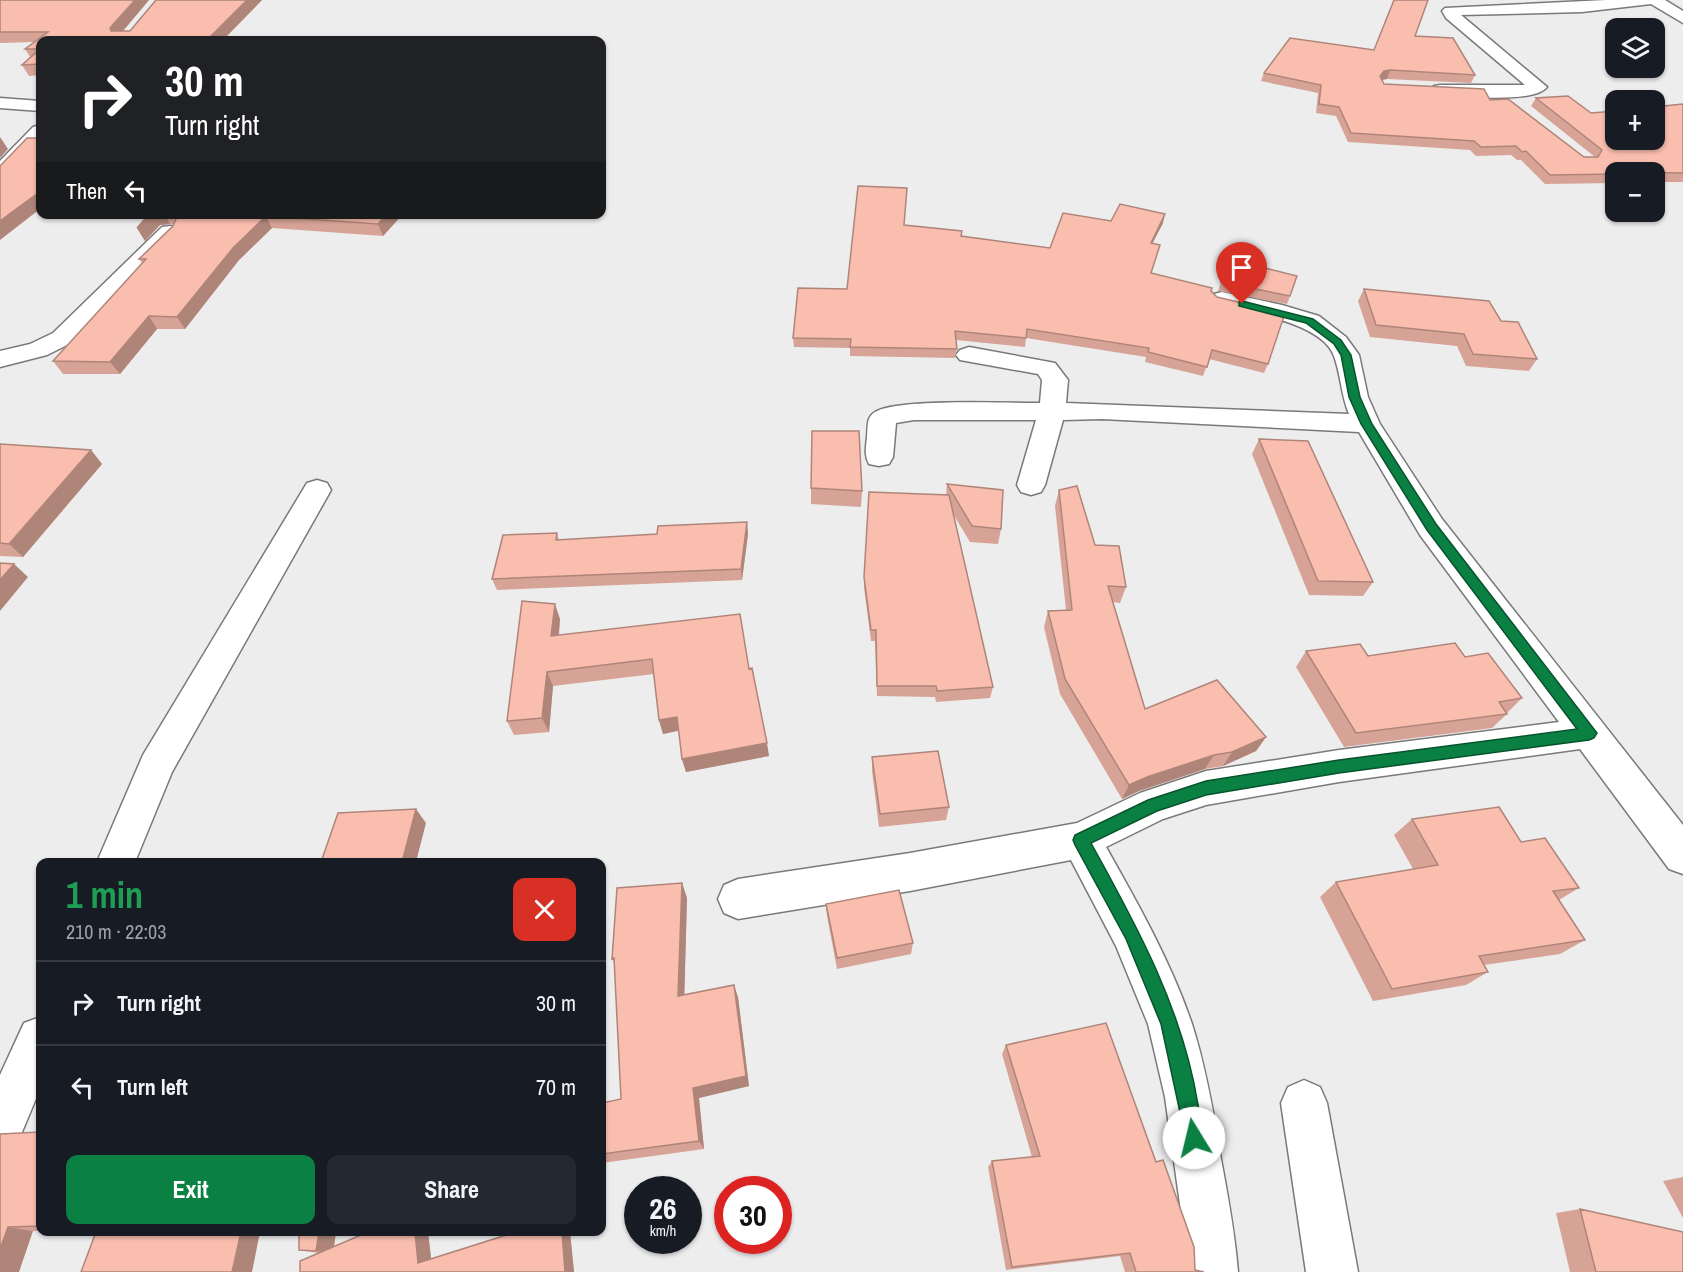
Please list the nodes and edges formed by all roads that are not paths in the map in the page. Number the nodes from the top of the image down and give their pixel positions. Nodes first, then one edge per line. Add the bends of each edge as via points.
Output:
1 (1649, 0) edge
2 (1655, 0) edge
3 (1683, 18) edge
4 (1422, 88) edge
5 (1497, 91) junction
6 (33, 105) edge
7 (4, 111) edge
8 (1524, 112) edge
9 (36, 135) edge
10 (0, 172) edge
11 (170, 232) edge
12 (1222, 299) edge
13 (969, 355) dead end
14 (0, 359) edge
15 (1052, 410) junction
16 (1367, 424) junction
17 (879, 457) dead end
18 (1030, 485) dead end
19 (317, 490) dead end
20 (1589, 733) junction
21 (1081, 840) junction
22 (1683, 856) edge
23 (118, 858) edge
24 (738, 899) dead end
25 (36, 1048) edge
26 (1304, 1103) dead end
27 (0, 1127) edge
28 (1212, 1272) edge
29 (1332, 1272) edge

1 - 5 street via 1582,7 1450,11 1538,87
2 - 3 street
4 - 5 street
5 - 8 street
6 - 7 street
9 - 10 street
11 - 14 street via 63,338 38,350
12 - 16 street via 1282,312 1310,321 1326,332 1346,355 1354,397
13 - 15 street via 1046,368 1055,380
15 - 16 street
15 - 17 street via 890,415 882,419
15 - 18 street
16 - 20 street via 1431,527
19 - 23 street via 156,766
20 - 21 street via 1206,788 1153,805
20 - 22 street
21 - 24 street
21 - 28 street via 1132,933 1170,1024 1188,1097
25 - 27 street
26 - 29 street

